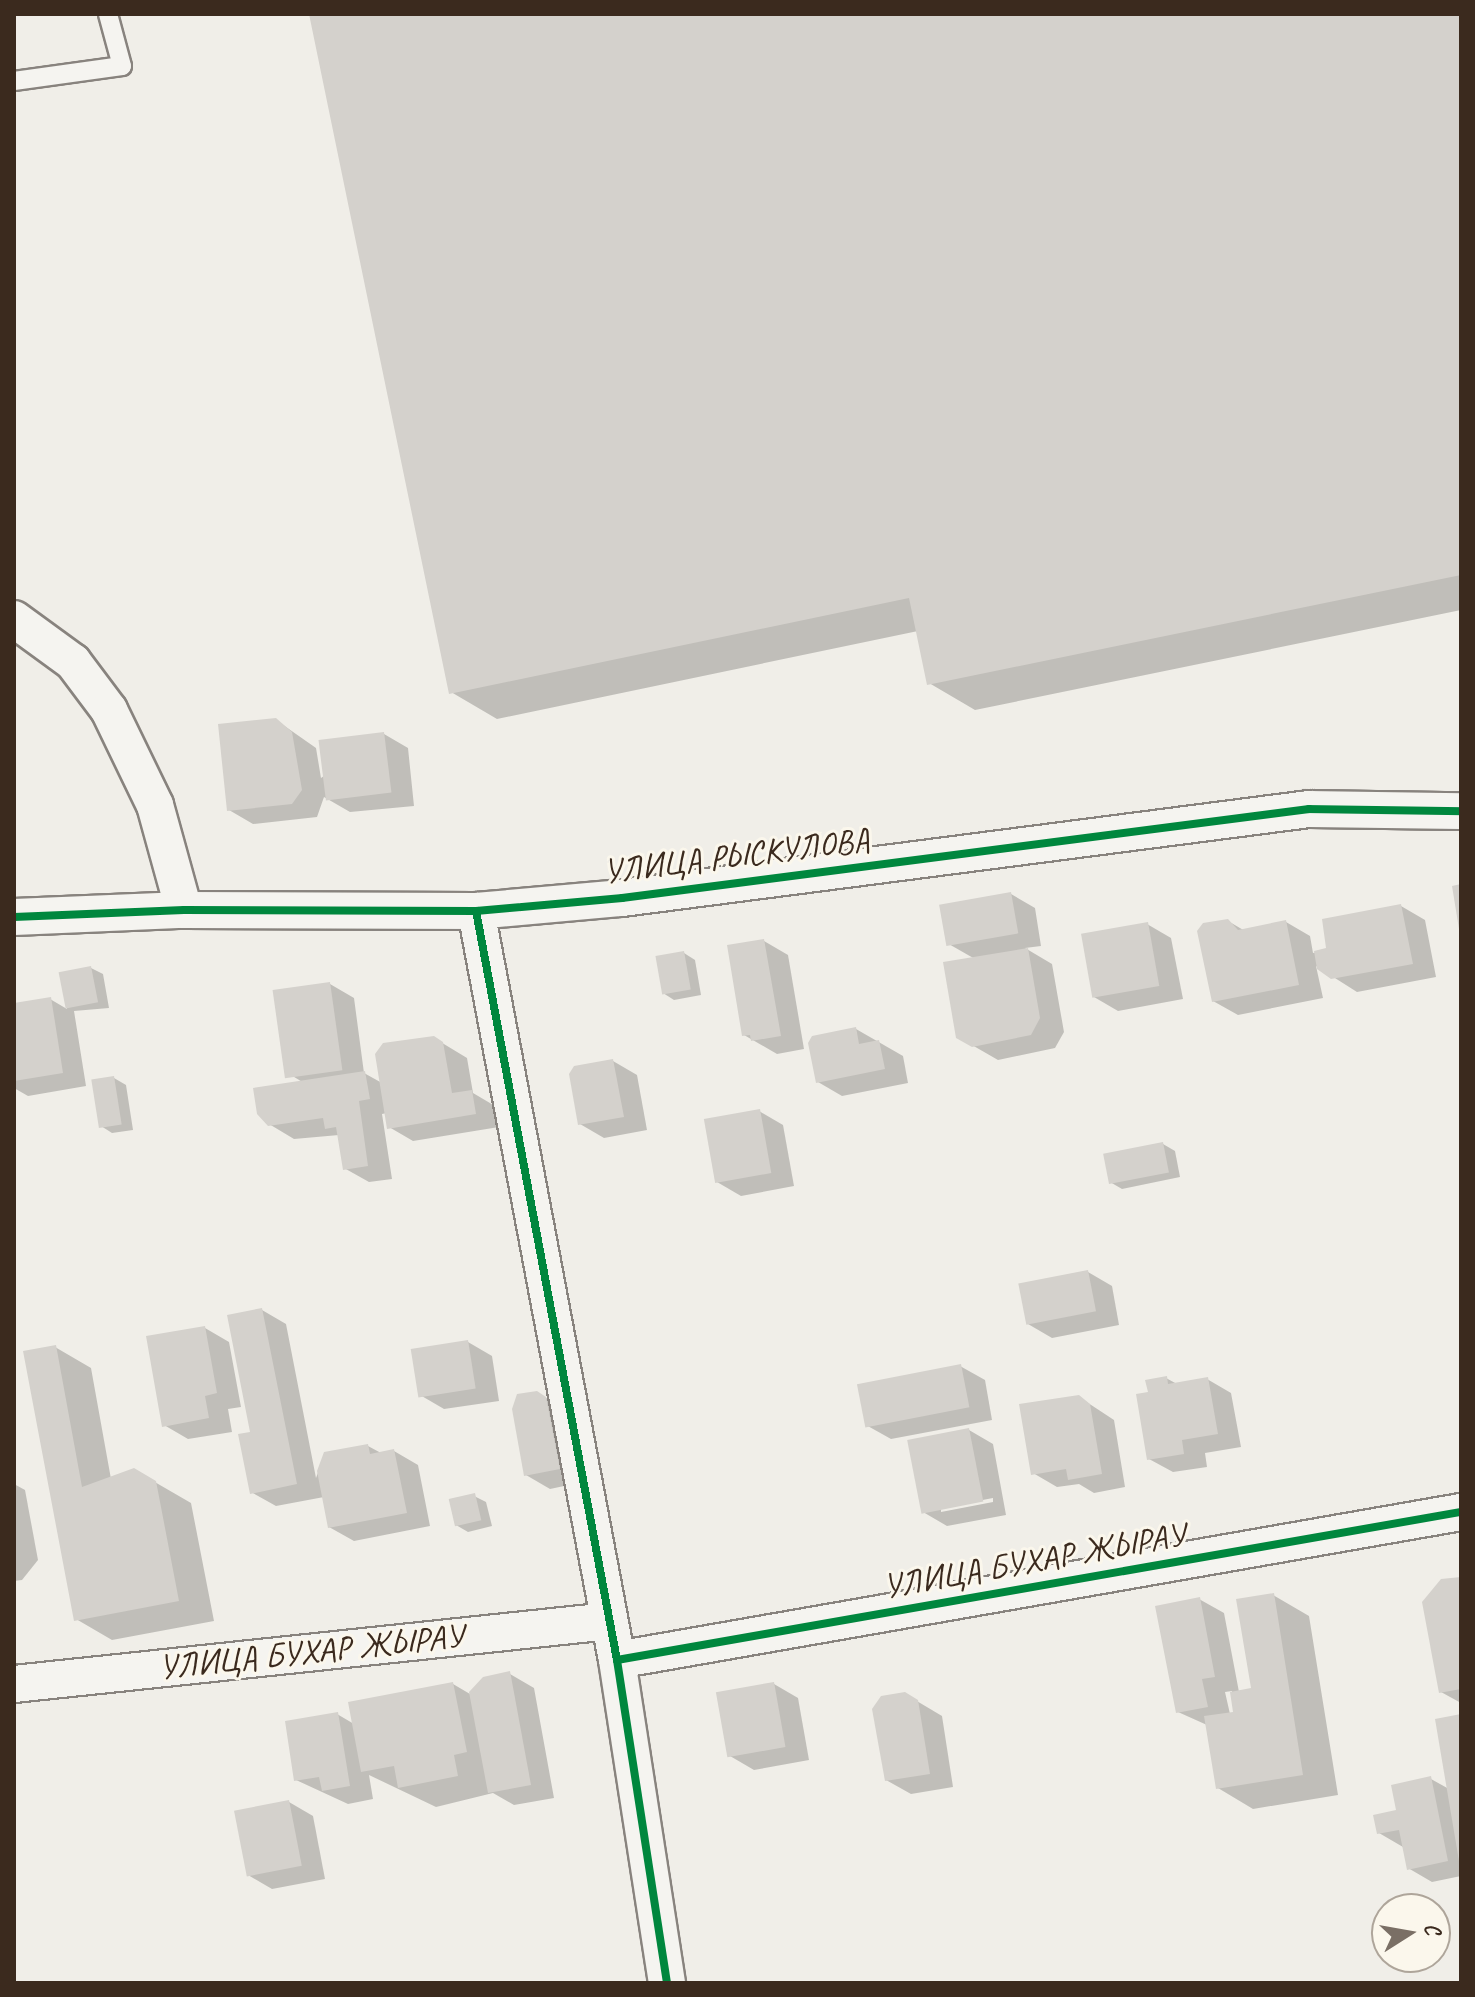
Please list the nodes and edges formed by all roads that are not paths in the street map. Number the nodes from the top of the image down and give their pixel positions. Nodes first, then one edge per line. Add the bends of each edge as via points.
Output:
1 (108, 14) edge
2 (14, 81) edge
3 (14, 619) edge
4 (1461, 811) edge
5 (184, 910) junction
6 (476, 911) junction
7 (14, 917) edge
8 (1461, 1512) edge
9 (609, 1621) junction
10 (617, 1660) junction
11 (14, 1684) edge
12 (667, 1983) edge

1 - 2 lane via 122,66
3 - 5 street via 73,662 109,710 155,805
4 - 6 street, УЛИЦА РЫСКУЛОВА via 1309,809 622,898
5 - 6 street, УЛИЦА РЫСКУЛОВА
5 - 7 street, УЛИЦА РЫСКУЛОВА
6 - 9 street
8 - 10 street, УЛИЦА БУХАР ЖЫРАУ
9 - 10 street
9 - 11 street, УЛИЦА БУХАР ЖЫРАУ
10 - 12 street

